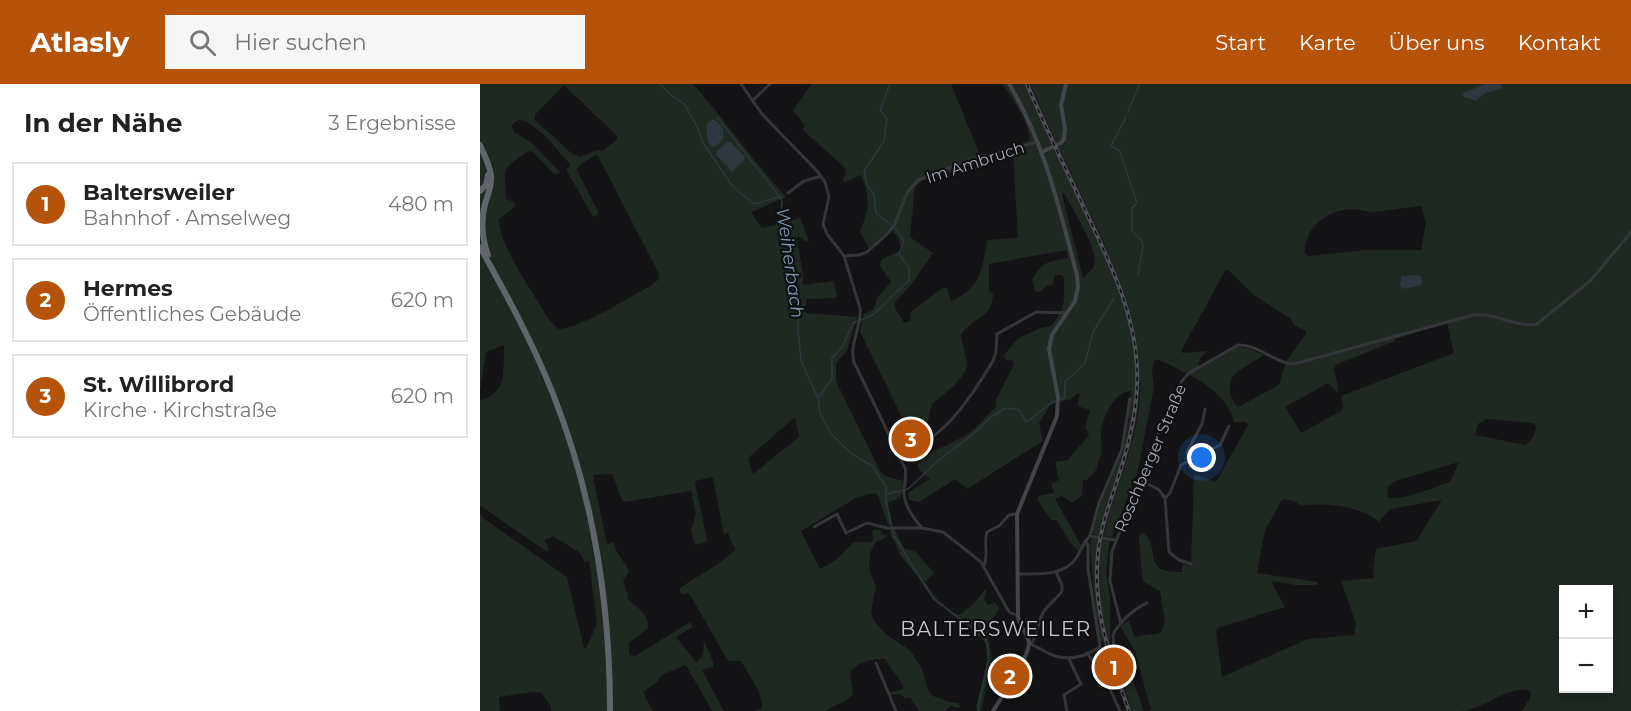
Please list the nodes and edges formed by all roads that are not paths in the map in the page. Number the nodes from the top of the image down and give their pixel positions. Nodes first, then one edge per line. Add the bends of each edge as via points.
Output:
1 (741, 84) edge
2 (770, 84) edge
3 (1009, 84) edge
4 (1066, 84) edge
5 (753, 100) junction
6 (1037, 142) junction
7 (480, 145) edge
8 (480, 152) edge
9 (1042, 152) junction
10 (821, 176) junction
11 (480, 191) edge
12 (788, 193) dead end
13 (1631, 232) edge
14 (480, 247) edge
15 (844, 256) junction
16 (499, 281) junction
17 (1068, 313) junction
18 (1130, 399) dead end
19 (1205, 409) dead end
20 (1229, 426) dead end
21 (898, 455) junction
22 (1188, 460) junction
23 (1141, 480) junction
24 (1165, 498) junction
25 (1017, 514) junction
26 (814, 527) dead end
27 (922, 528) junction
28 (1092, 536) junction
29 (1113, 539) junction
30 (1085, 541) junction
31 (1191, 564) dead end
32 (984, 565) junction
33 (1056, 572) junction
34 (1019, 574) junction
35 (1147, 603) dead end
36 (1018, 616) junction
37 (1121, 624) junction
38 (1030, 644) junction
39 (1130, 651) dead end
40 (1087, 653) junction
41 (1069, 659) junction
42 (876, 663) dead end
43 (610, 711) edge
44 (896, 711) edge
45 (993, 711) edge
46 (1067, 711) edge
47 (1120, 711) edge

1 - 5 street
2 - 5 street
3 - 6 main road
4 - 9 main road via 1061,99 1065,134 1061,143
5 - 10 street via 772,126
6 - 9 main road
6 - 15 street, Im Ambruch via 972,159 918,180 903,200 893,227 867,252
7 - 16 highway via 491,180 484,212 484,240
8 - 11 highway via 488,175
9 - 17 main road via 1077,275 1077,294
10 - 12 street
10 - 15 street via 828,192 824,229
13 - 23 street, Roschberger Straße via 1591,280 1537,324 1473,315 1294,364 1238,345 1182,381
14 - 16 highway
15 - 21 street via 860,317 853,357
16 - 43 highway via 552,392 586,496 600,567
17 - 21 street via 1036,312 997,334 993,361 957,414 921,446
17 - 25 main road via 1052,335 1049,349 1058,399 1055,421
18 - 28 street via 1122,449 1099,503
19 - 22 street via 1202,424 1187,452
20 - 22 street via 1220,445
21 - 27 street via 906,473 904,493
22 - 24 street via 1181,465
23 - 24 street
23 - 29 street, Roschberger Straße
24 - 31 street via 1168,550
25 - 32 street via 1009,515 987,532
25 - 34 main road
26 - 27 street via 837,514 846,533 867,523
27 - 32 street via 943,532
28 - 29 street, Roschberger Straße
28 - 30 street, Roschberger Straße
29 - 37 street via 1109,572
30 - 33 street, Roschberger Straße via 1073,561
30 - 40 street via 1100,647
32 - 36 street via 1009,612
33 - 34 street
33 - 38 street via 1062,591 1043,612
34 - 36 main road
35 - 37 street
36 - 38 main road
37 - 39 street via 1113,635 1113,650 1123,654
38 - 41 street
38 - 45 main road
40 - 41 street
40 - 47 street via 1104,676
41 - 46 street via 1081,684 1064,695
42 - 44 street

